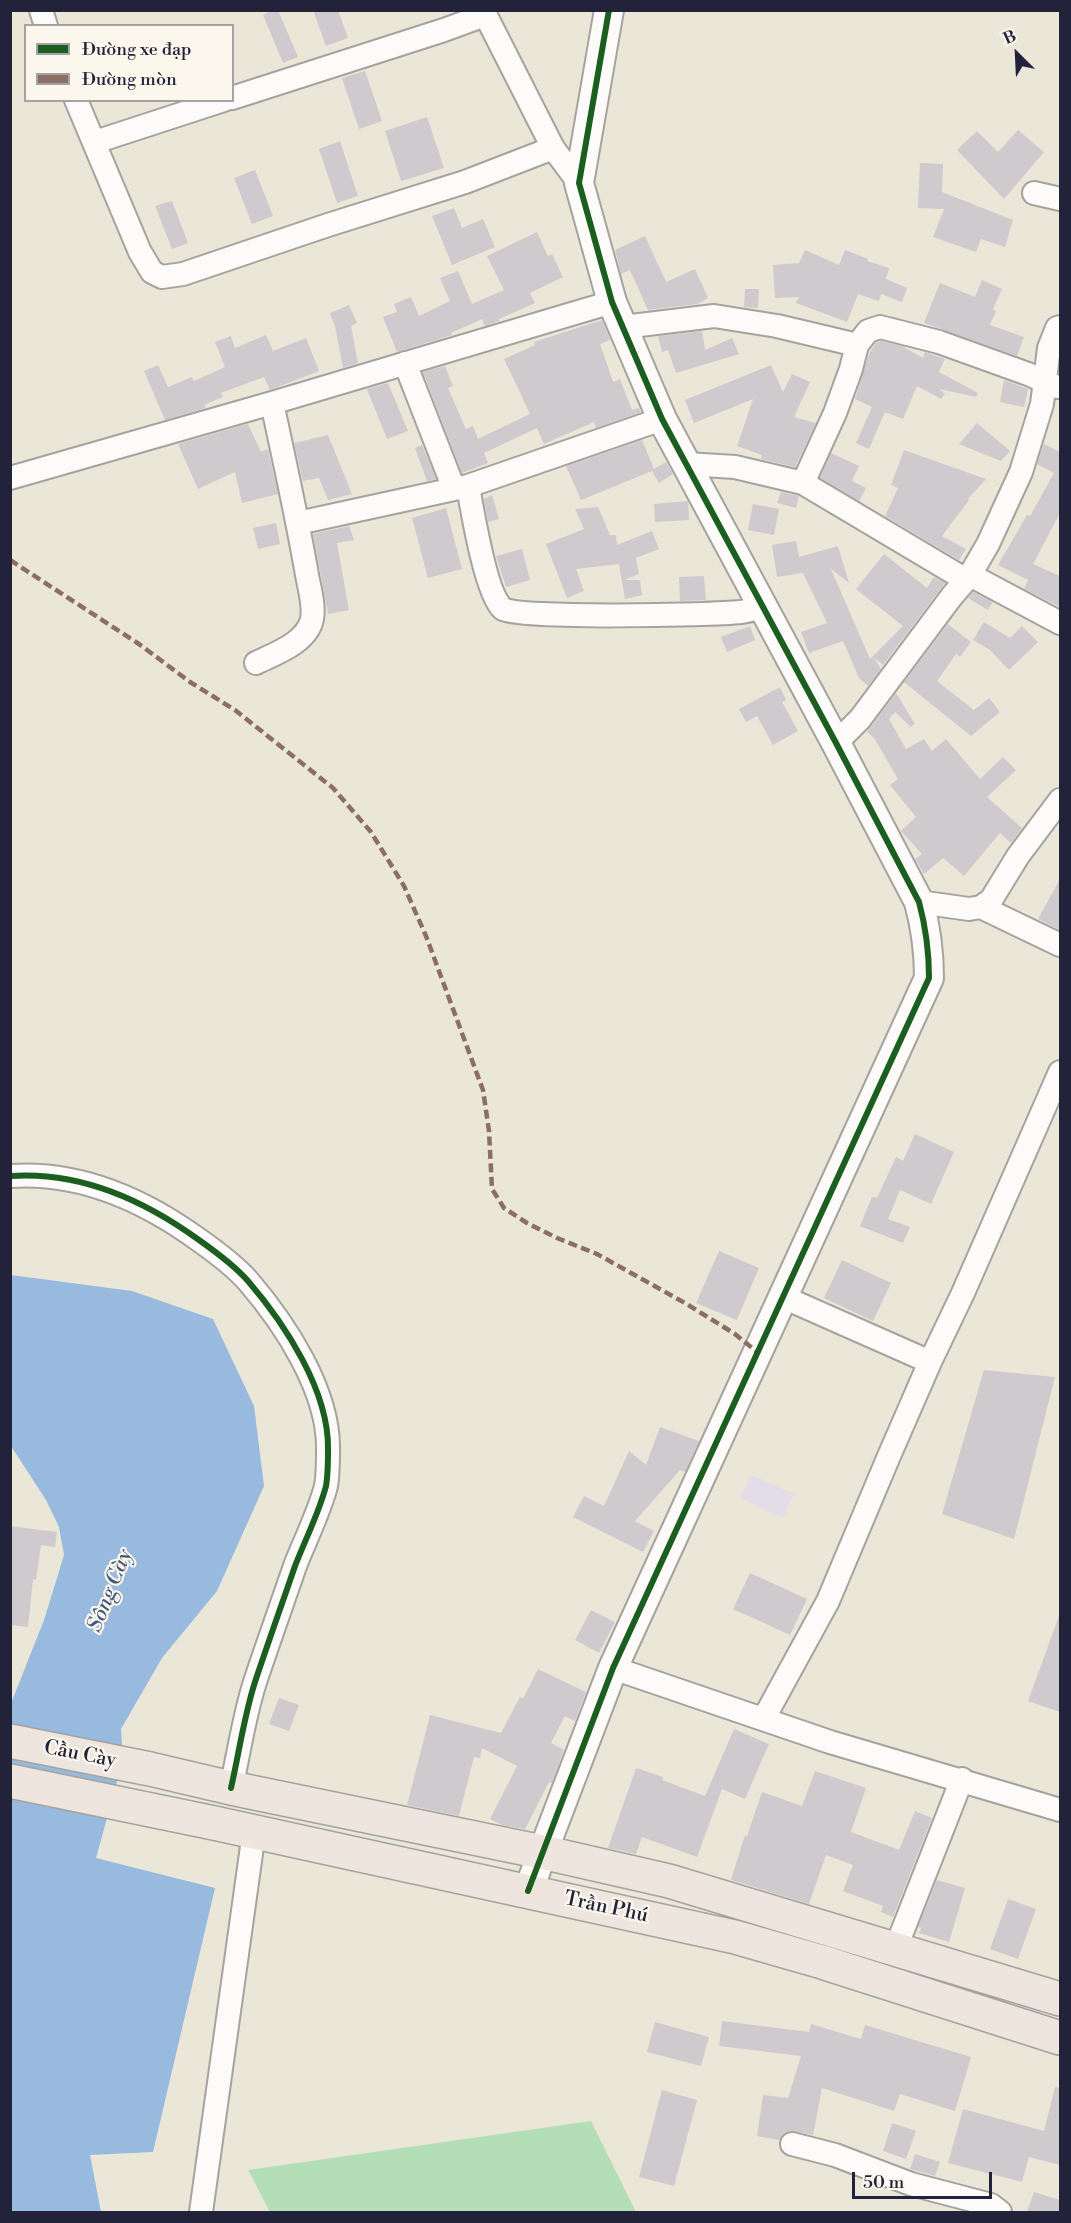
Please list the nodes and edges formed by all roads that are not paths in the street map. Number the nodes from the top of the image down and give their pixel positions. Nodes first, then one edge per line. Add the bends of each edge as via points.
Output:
1 (609, 10) edge
2 (484, 13) edge
3 (234, 97) edge
4 (77, 102) edge
5 (218, 102) edge
6 (95, 142) junction
7 (553, 148) junction
8 (579, 183) junction
9 (1034, 193) dead end
10 (1060, 199) edge
11 (617, 315) junction
12 (1060, 327) edge
13 (857, 345) junction
14 (405, 363) junction
15 (1053, 385) edge
16 (272, 403) junction
17 (662, 419) junction
18 (687, 464) junction
19 (10, 478) edge
20 (803, 483) junction
21 (461, 487) junction
22 (298, 522) junction
23 (968, 578) junction
24 (763, 606) junction
25 (1060, 623) edge
26 (256, 663) dead end
27 (836, 742) junction
28 (1060, 800) edge
29 (919, 902) junction
30 (981, 907) junction
31 (1060, 945) edge
32 (1060, 1072) edge
33 (10, 1176) edge
34 (783, 1297) junction
35 (930, 1362) junction
36 (613, 1668) junction
37 (764, 1718) junction
38 (10, 1741) edge
39 (150, 1768) joint
40 (962, 1779) junction
41 (10, 1781) edge
42 (231, 1788) junction
43 (143, 1807) joint
44 (1060, 1810) edge
45 (254, 1832) junction
46 (542, 1852) junction
47 (528, 1891) junction
48 (895, 1950) junction
49 (1060, 1999) edge
50 (1060, 2038) edge
51 (792, 2144) dead end
52 (201, 2212) edge
53 (1000, 2212) edge

1 - 8 street
2 - 3 street via 444,30
2 - 7 street
4 - 6 street
5 - 6 street
6 - 7 street via 140,252 152,272 162,277 183,274 455,186
7 - 8 street
8 - 11 street
9 - 10 street
11 - 13 street via 714,316
11 - 14 street
11 - 17 street
12 - 15 street via 1049,348
13 - 15 street via 868,331 880,327 939,342
13 - 20 street via 834,413
14 - 16 street
14 - 21 street via 448,477
15 - 23 street via 1042,404 1021,472
16 - 19 street
16 - 22 street
17 - 18 street
17 - 21 street
18 - 20 street via 735,467
18 - 24 street
20 - 23 street
21 - 22 street
21 - 24 street via 493,594 504,610 622,615 740,612
22 - 26 street via 312,620 286,649
23 - 25 street
23 - 27 street via 860,719
24 - 27 street
27 - 29 street
28 - 30 street via 991,900
29 - 30 street
29 - 34 street via 928,939 929,978
30 - 31 street
32 - 35 street
33 - 42 street via 44,1175 106,1188 172,1222 208,1246 247,1280 266,1304 308,1371 322,1403 328,1448 326,1485 255,1684
34 - 35 street
34 - 36 street
35 - 37 street via 828,1601
36 - 37 street
36 - 46 street
37 - 40 street via 831,1742
38 - 39 main road, Cầu Cày
39 - 42 main road, Trần Phú
40 - 44 street
40 - 48 street
41 - 43 main road, Cầu Cày
42 - 46 main road, Trần Phú
43 - 45 main road, Trần Phú
45 - 47 main road, Trần Phú
45 - 52 street
46 - 47 street
46 - 48 main road, Trần Phú via 669,1881
47 - 50 main road, Trần Phú via 735,1937
48 - 49 main road, Trần Phú
51 - 53 street via 835,2155 911,2184 991,2205

